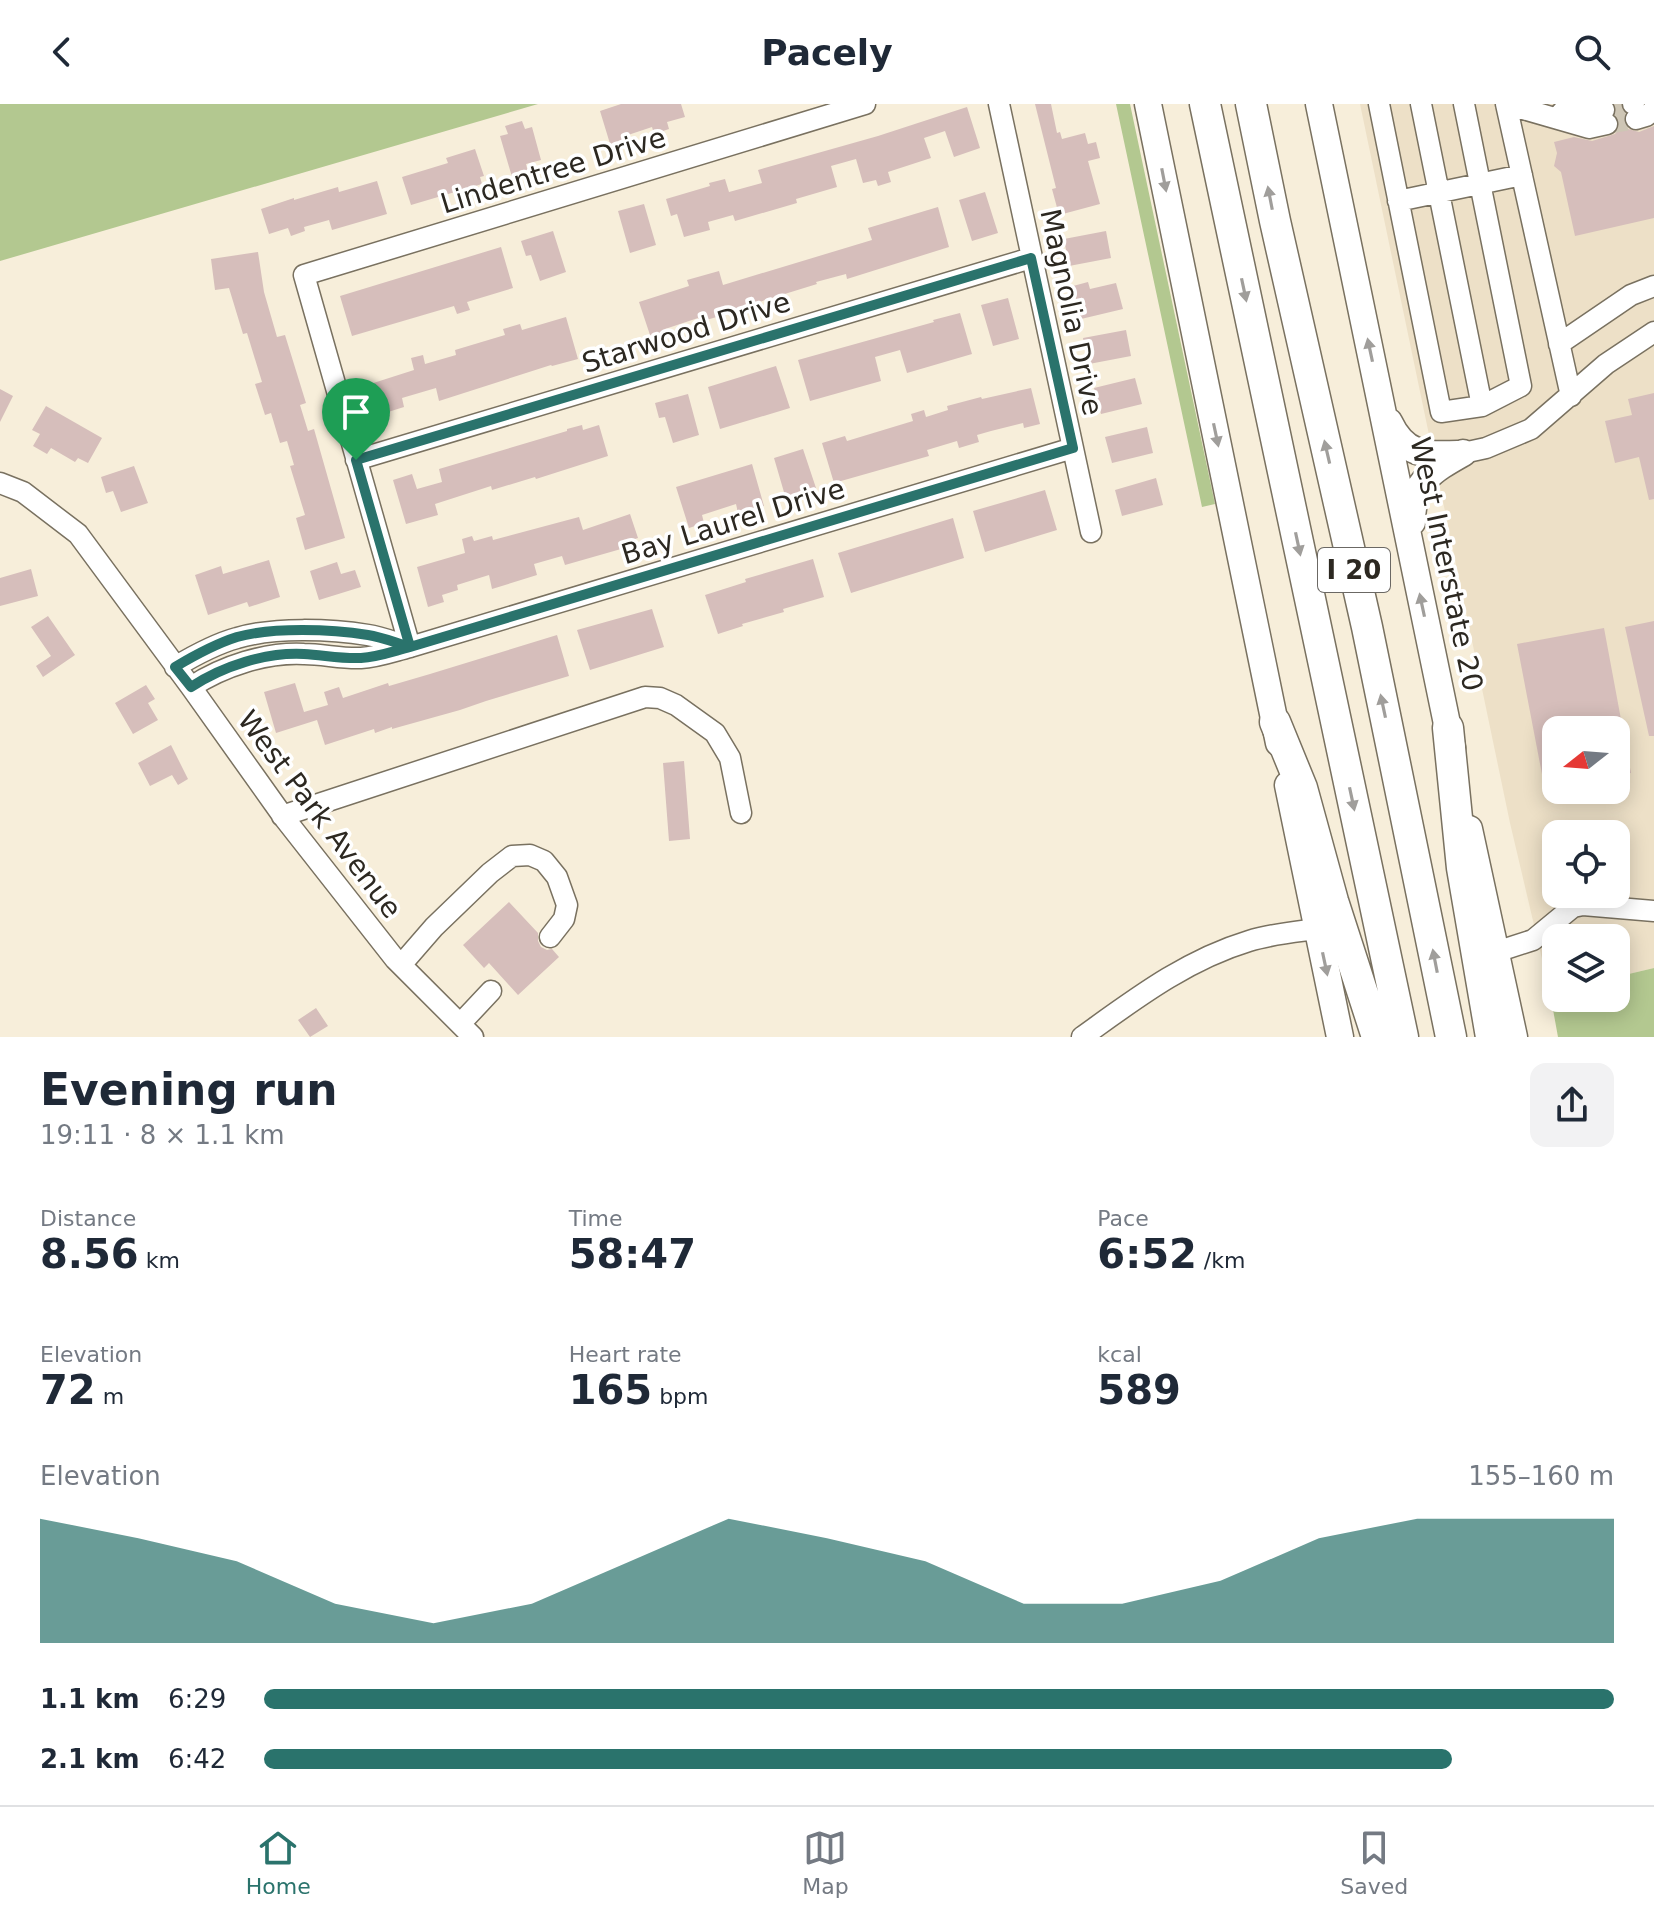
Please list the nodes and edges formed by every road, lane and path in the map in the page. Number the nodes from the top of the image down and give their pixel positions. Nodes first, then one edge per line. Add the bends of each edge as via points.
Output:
1 (865, 104) edge
2 (999, 104) edge
3 (1148, 104) edge
4 (1205, 104) edge
5 (1251, 104) edge
6 (1319, 104) edge
7 (1379, 104) edge
8 (1421, 104) edge
9 (1464, 104) edge
10 (1506, 104) edge
11 (1575, 104) edge
12 (1605, 117) tunnel mouth
13 (1522, 175) junction
14 (1480, 184) junction
15 (1438, 193) junction
16 (1398, 201) junction
17 (1031, 258) junction
18 (1654, 286) edge
19 (1654, 332) edge
20 (1559, 344) junction
21 (1571, 396) junction
22 (1380, 399) junction
23 (1482, 406) junction
24 (1073, 448) junction
25 (1463, 453) junction
26 (356, 460) junction
27 (0, 483) edge
28 (1091, 532) dead end
29 (1412, 554) junction
30 (302, 630) junction
31 (410, 647) junction
32 (302, 654) junction
33 (175, 667) junction
34 (191, 687) junction
35 (1275, 722) junction
36 (1448, 728) junction
37 (741, 813) dead end
38 (282, 816) junction
39 (1654, 911) edge
40 (1317, 929) junction
41 (550, 937) dead end
42 (1496, 952) junction
43 (401, 965) junction
44 (491, 991) dead end
45 (466, 1031) edge
46 (1082, 1037) edge
47 (1340, 1037) edge
48 (1377, 1037) edge
49 (1403, 1037) edge
50 (1451, 1037) edge
51 (1491, 1037) edge
52 (1514, 1037) edge

1 - 26 street, Lindentree Drive via 304,275
2 - 17 street, Magnolia Drive
3 -> 35 main road
4 -> 49 highway, I 20
50 -> 5 highway, I 20
22 -> 6 main road, West Interstate 20
7 - 16 street
8 - 15 street
9 - 14 street
10 - 11 street
10 - 12 street via 1589,128
10 - 13 street
13 - 14 street
13 - 20 street
14 - 15 street
14 - 23 street via 1521,386
15 - 16 street
15 - 23 street
16 - 23 street via 1441,412
17 - 24 street, Magnolia Drive
17 - 26 street, Starwood Drive
18 - 20 street via 1631,295
19 - 21 street
20 - 21 street
21 - 25 street via 1531,429
22 - 25 main road via 1400,441 1413,451
22 - 29 main road, West Interstate 20
24 - 28 street, Magnolia Drive
24 - 31 street, Bay Laurel Drive
25 - 29 main road via 1422,480 1412,506
26 - 31 street
27 - 33 street, West Park Avenue via 23,492 78,534
36 -> 29 main road, West Interstate 20
30 - 31 street via 369,635
30 - 32 street
30 - 33 street via 236,638
31 - 32 street, Bay Laurel Drive via 359,658
32 - 34 street, Bay Laurel Drive via 251,661
33 - 34 street, West Park Avenue
34 - 38 street, West Park Avenue
35 - 40 main road
35 - 48 highway via 1302,788
36 - 42 main road, West Interstate 20
36 - 51 highway via 1462,868
37 - 38 street via 730,758 715,733 676,705 645,697
38 - 43 street, West Park Avenue
39 - 42 street via 1573,907 1533,940
40 - 46 street via 1251,940 1194,962
40 -> 47 main road
41 - 43 street via 567,905 557,877 544,861 512,856
42 - 52 main road, West Interstate 20
43 - 45 street, West Park Avenue
44 - 45 street

